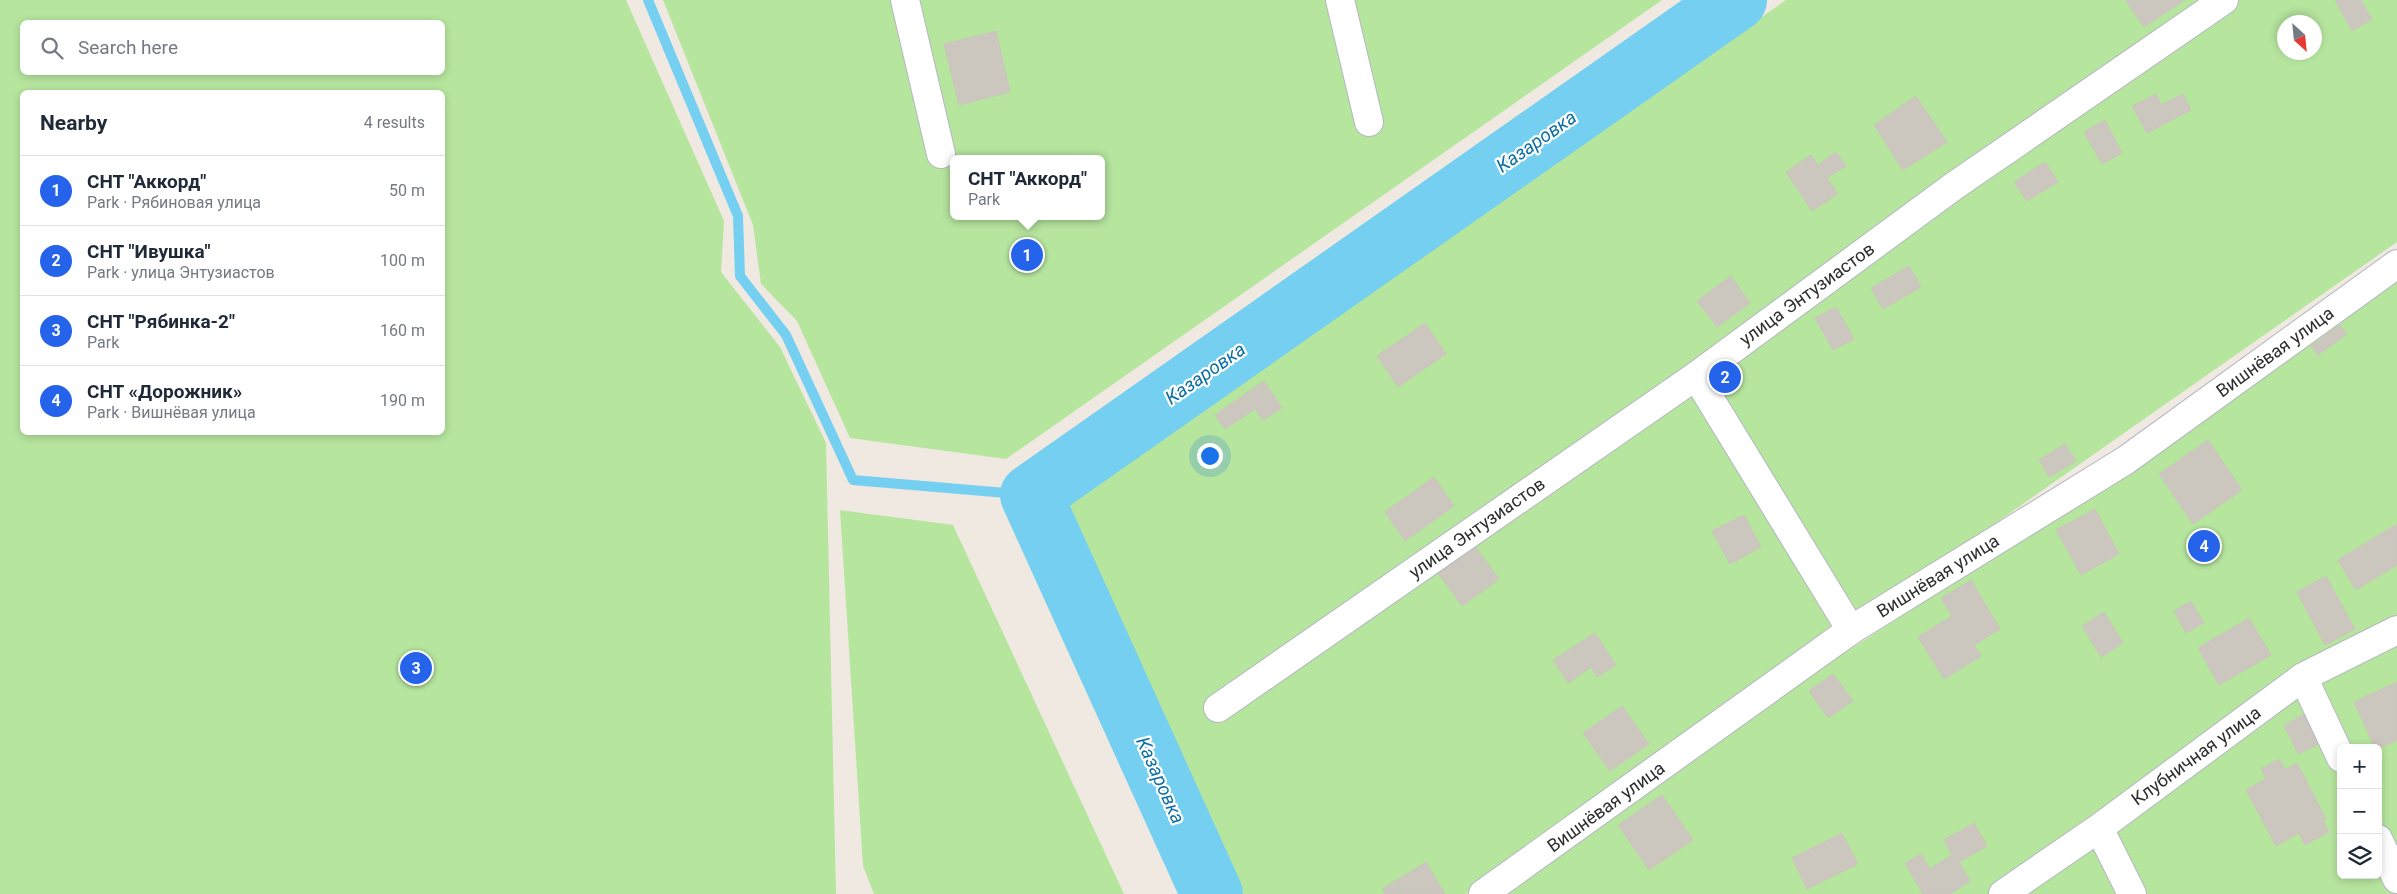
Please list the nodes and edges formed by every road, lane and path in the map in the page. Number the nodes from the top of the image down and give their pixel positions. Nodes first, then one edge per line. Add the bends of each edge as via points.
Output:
1 (905, 0) edge
2 (1340, 0) edge
3 (2224, 0) edge
4 (1369, 122) dead end
5 (941, 154) dead end
6 (2397, 264) edge
7 (1696, 376) junction
8 (1851, 630) junction
9 (2397, 630) edge
10 (2303, 677) junction
11 (1218, 708) dead end
12 (2337, 749) edge
13 (2099, 828) junction
14 (2382, 847) edge
15 (2397, 879) edge
16 (1483, 894) edge
17 (2003, 894) edge
18 (2132, 894) edge

1 - 5 street
2 - 4 street
3 - 7 street, улица Энтузиастов via 1954,186
6 - 8 street, Вишнёвая улица via 2126,460
7 - 8 street
7 - 11 street, улица Энтузиастов
8 - 16 street, Вишнёвая улица
9 - 10 street, Клубничная улица
10 - 12 street
10 - 13 street, Клубничная улица
13 - 17 street, Клубничная улица
13 - 18 street
14 - 15 street

